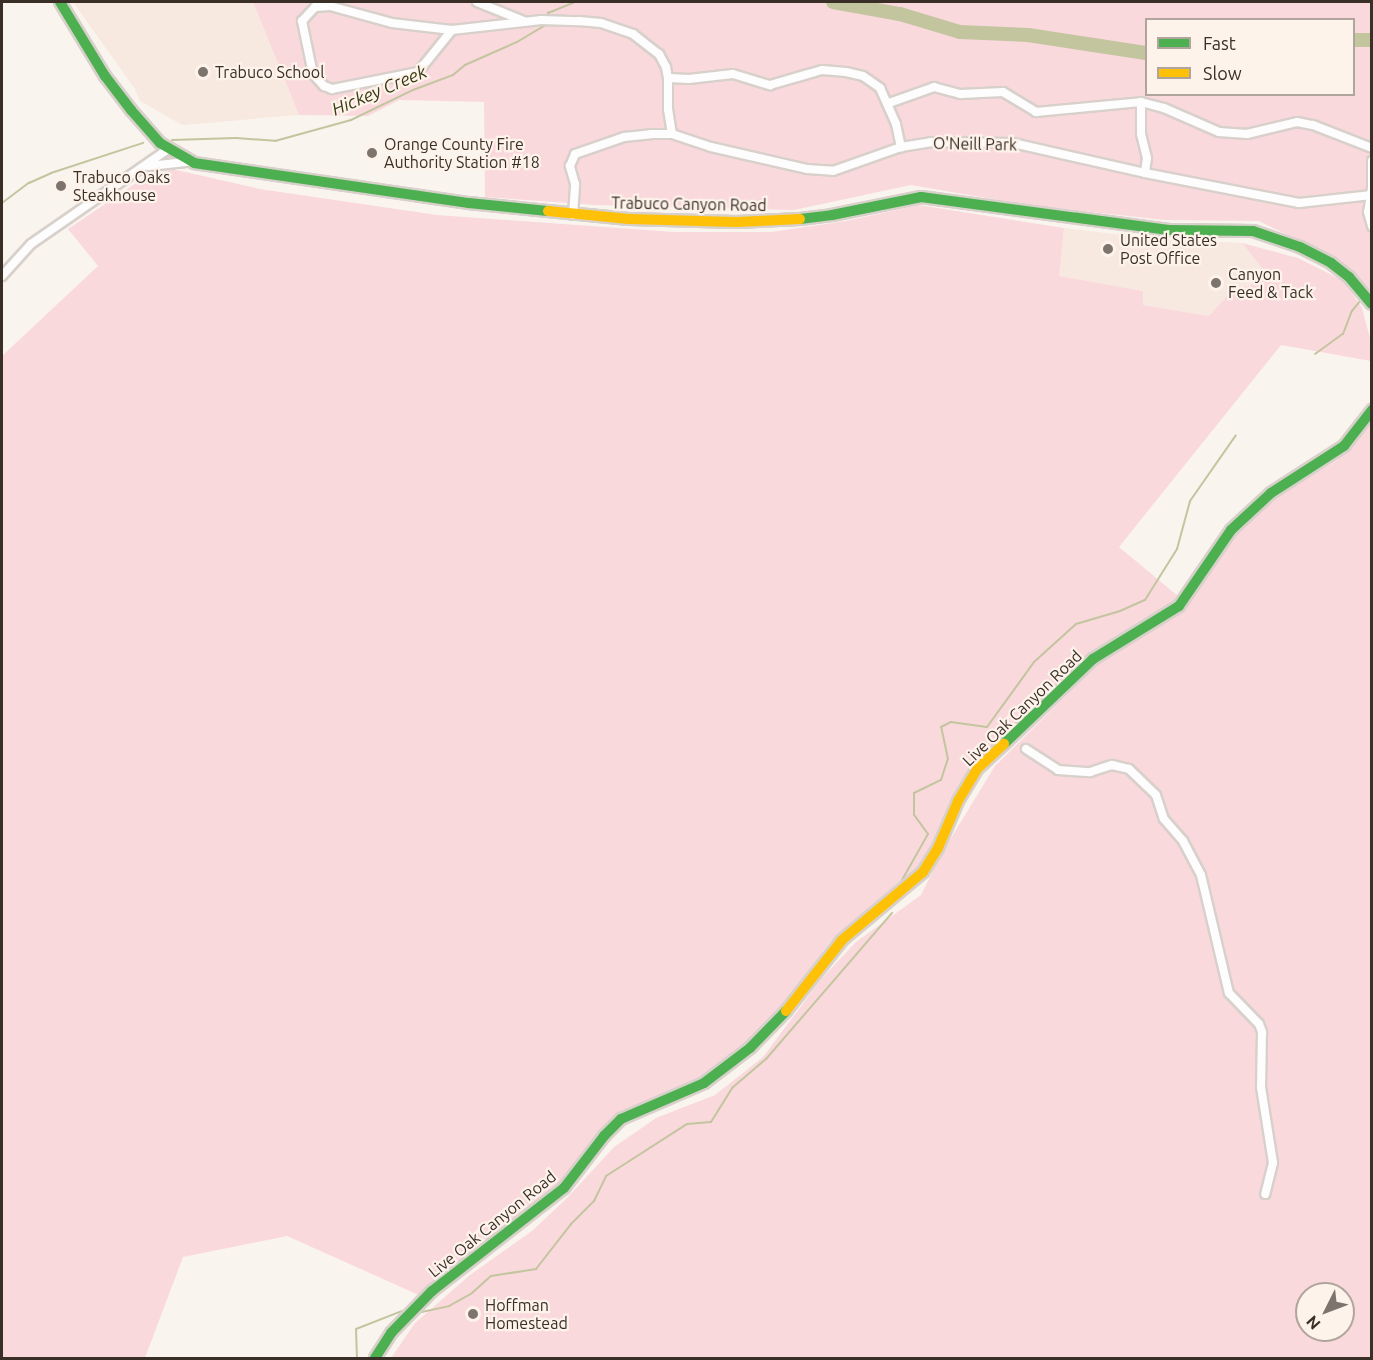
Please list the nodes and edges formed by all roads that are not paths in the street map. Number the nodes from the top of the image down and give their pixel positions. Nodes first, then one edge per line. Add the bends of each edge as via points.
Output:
1 (60, 2) edge
2 (477, 2) edge
3 (525, 21) junction
4 (452, 30) junction
5 (668, 78) junction
6 (1141, 102) junction
7 (889, 104) junction
8 (672, 134) junction
9 (901, 147) junction
10 (1371, 148) edge
11 (168, 149) junction
12 (1371, 160) edge
13 (193, 163) junction
14 (144, 167) junction
15 (1144, 173) junction
16 (1371, 191) edge
17 (573, 215) junction
18 (1371, 226) edge
19 (2, 276) edge
20 (1371, 304) edge
21 (1371, 410) edge
22 (1026, 749) dead end
23 (1265, 1194) dead end
24 (375, 1359) edge

1 - 11 main road, Trabuco Canyon Road via 105,76
2 - 3 street
3 - 4 street
3 - 5 street via 601,23 624,29 659,54
4 - 4 street via 392,23 330,6 315,7 302,21 314,74 332,89 418,72
5 - 7 street via 733,74 770,85 834,70 874,82
5 - 8 street
6 - 7 street via 1036,112 1003,92 961,94 934,87
6 - 10 street via 1219,132 1246,134 1297,122
6 - 15 street via 1141,134 1147,158
7 - 9 street
8 - 9 street, O'Neill Park via 711,147 833,171
8 - 17 street, O'Neill Park via 624,137 575,154 570,166 575,184
9 - 15 street, O'Neill Park via 930,142 1013,143
11 - 13 main road, Trabuco Canyon Road
11 - 14 street
12 - 16 street
13 - 14 street
13 - 17 main road, Trabuco Canyon Road
14 - 19 street via 31,244
15 - 16 street, O'Neill Park via 1299,203
16 - 18 street
17 - 20 main road, Trabuco Canyon Road via 714,222 776,220 832,215 921,196 1169,230 1253,231 1300,247 1331,263 1349,277
21 - 24 main road, Live Oak Canyon Road via 1344,446 1271,493 1231,530 1179,606 1104,651 977,769 923,872 842,940 780,1018 750,1048 704,1083 621,1119 564,1188 432,1291 391,1333
22 - 23 street via 1058,770 1090,772 1112,765 1129,769 1156,795 1164,819 1183,841 1201,875 1229,993 1262,1032 1261,1087 1273,1163

